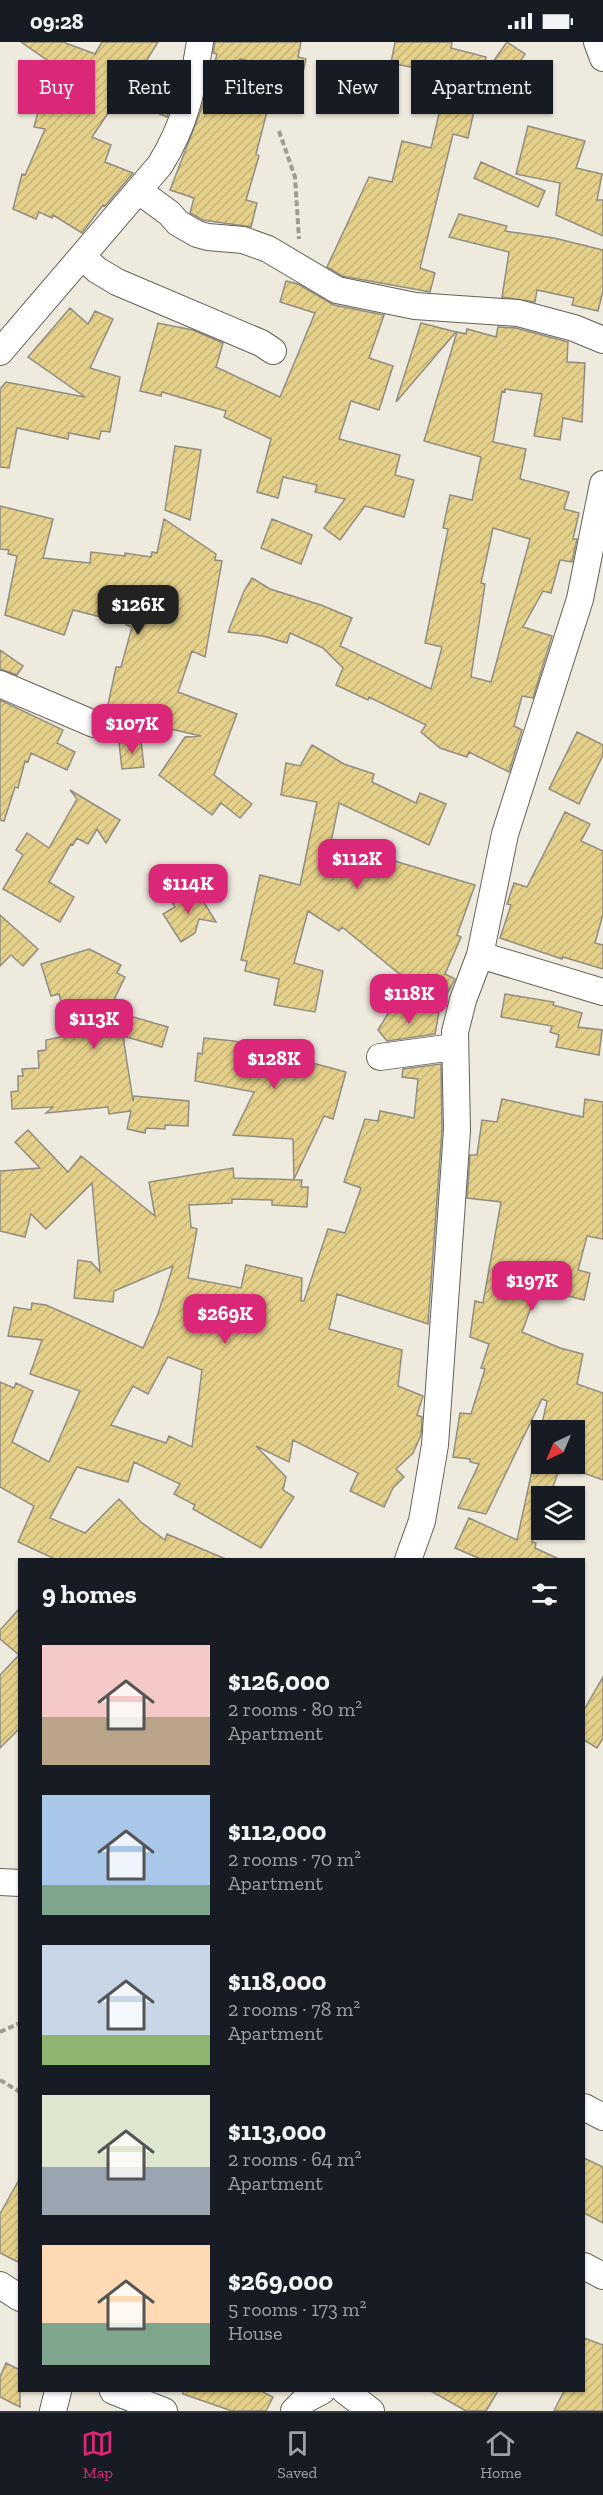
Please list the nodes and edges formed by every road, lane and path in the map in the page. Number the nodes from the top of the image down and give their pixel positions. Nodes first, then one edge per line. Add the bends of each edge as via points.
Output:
1 (200, 42) edge
2 (597, 42) edge
3 (603, 58) edge
4 (279, 131) dead end
5 (139, 190) junction
6 (82, 256) junction
7 (303, 269) junction
8 (603, 340) edge
9 (273, 351) dead end
10 (0, 352) edge
11 (603, 484) edge
12 (0, 684) edge
13 (94, 724) dead end
14 (480, 955) junction
15 (603, 992) edge
16 (454, 1047) junction
17 (380, 1057) dead end
18 (409, 1558) edge
19 (0, 1882) edge
20 (18, 1883) edge
21 (18, 2024) edge
22 (0, 2032) edge
23 (0, 2080) edge
24 (18, 2091) edge
25 (585, 2107) edge
26 (603, 2117) edge
27 (585, 2266) edge
28 (603, 2276) edge
29 (0, 2285) edge
30 (18, 2297) edge
31 (58, 2392) edge
32 (116, 2392) edge
33 (320, 2392) edge
34 (346, 2392) edge
35 (53, 2411) edge
36 (164, 2411) edge
37 (294, 2411) edge
38 (371, 2411) edge

1 - 5 street via 192,91 179,131 160,165
2 - 3 street
4 - 7 path via 295,177
5 - 6 street
5 - 7 street via 197,234 243,240
6 - 9 street via 117,282
6 - 10 street
7 - 8 street via 351,294 415,306 518,313
11 - 14 street via 580,599 506,834
12 - 13 street
14 - 15 street
14 - 16 street via 459,1016
16 - 17 street
16 - 18 street via 457,1130 435,1445 422,1521
19 - 20 street
21 - 22 path
23 - 24 path
25 - 26 street
27 - 28 street
29 - 30 street
31 - 35 street
32 - 36 street
33 - 37 street
34 - 38 street

